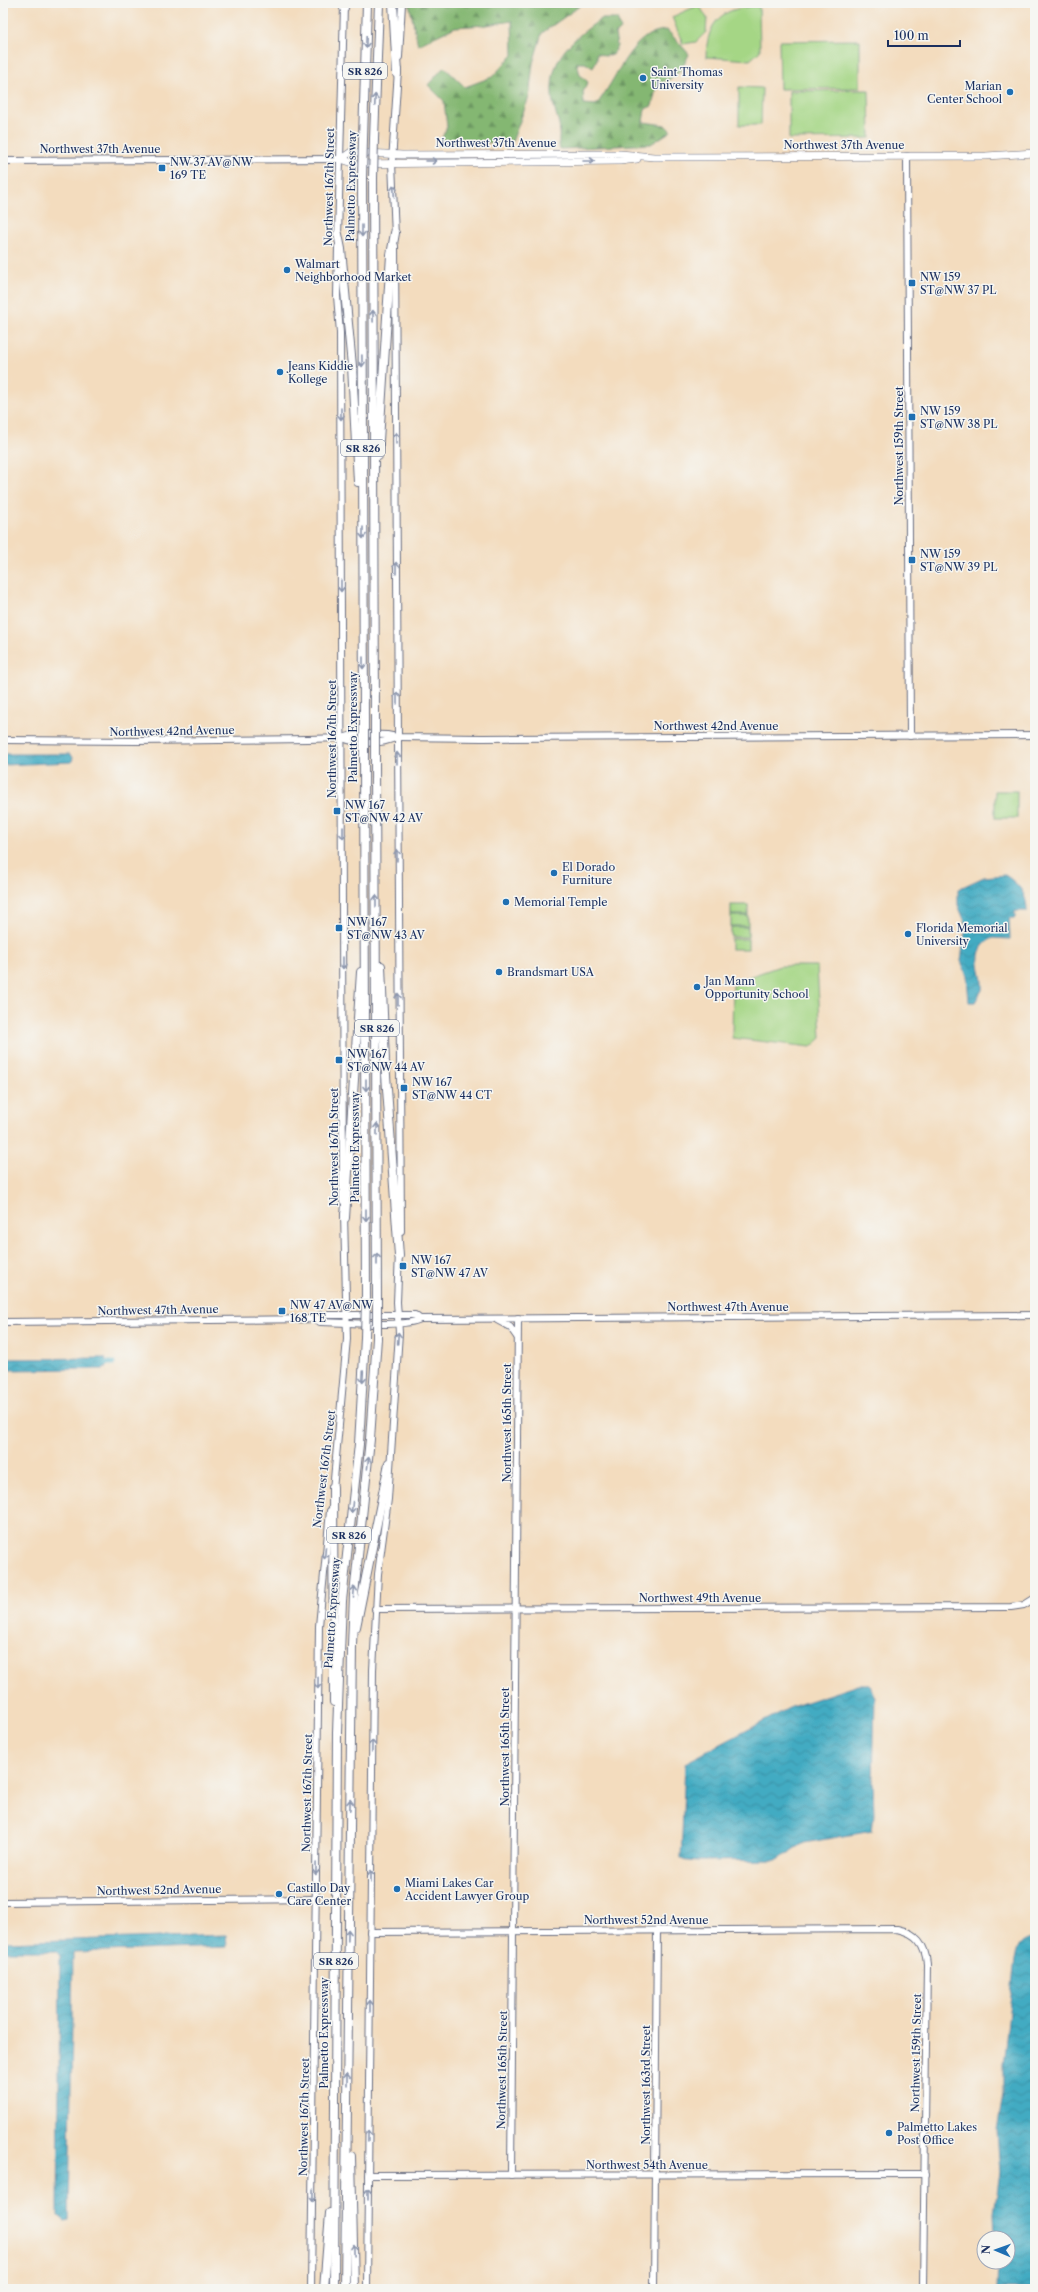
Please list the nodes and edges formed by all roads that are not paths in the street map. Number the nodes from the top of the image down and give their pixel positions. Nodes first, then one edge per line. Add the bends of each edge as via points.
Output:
1 (367, 3) edge
2 (378, 3) edge
3 (393, 3) edge
4 (402, 3) edge
5 (344, 5) edge
6 (397, 74) junction
7 (1035, 153) edge
8 (392, 154) junction
9 (907, 156) junction
10 (654, 157) junction
11 (341, 159) junction
12 (3, 161) edge
13 (392, 162) junction
14 (395, 233) junction
15 (338, 234) junction
16 (374, 481) junction
17 (363, 516) junction
18 (1035, 735) edge
19 (910, 736) junction
20 (397, 737) junction
21 (342, 738) junction
22 (3, 740) edge
23 (376, 938) junction
24 (365, 948) junction
25 (345, 1218) junction
26 (399, 1256) junction
27 (346, 1314) junction
28 (398, 1314) junction
29 (1035, 1315) edge
30 (518, 1318) junction
31 (314, 1319) junction
32 (420, 1319) junction
33 (492, 1319) junction
34 (3, 1322) edge
35 (347, 1322) junction
36 (398, 1323) junction
37 (518, 1337) junction
38 (389, 1464) junction
39 (334, 1487) junction
40 (1035, 1598) edge
41 (516, 1609) junction
42 (376, 1610) junction
43 (352, 1645) junction
44 (338, 1732) junction
45 (315, 1899) junction
46 (3, 1902) edge
47 (513, 1930) junction
48 (657, 1930) junction
49 (370, 1932) junction
50 (919, 1939) joint
51 (347, 2118) junction
52 (925, 2174) junction
53 (368, 2175) junction
54 (511, 2175) junction
55 (655, 2175) junction
56 (334, 2190) junction
57 (311, 2289) edge
58 (324, 2289) edge
59 (334, 2289) edge
60 (345, 2289) edge
61 (354, 2289) edge
62 (367, 2289) edge
63 (654, 2289) edge
64 (923, 2289) edge

1 -> 17 highway, Palmetto Expressway / SR 826, bridge via 362,178
16 -> 2 highway, Palmetto Expressway / SR 826, bridge via 373,178
3 - 6 highway
4 - 6 street via 402,32
5 - 11 street, Northwest 167th Street via 340,106
6 - 8 street
7 - 9 main road, Northwest 37th Avenue
8 - 10 main road, Northwest 37th Avenue via 620,154
8 - 11 main road, Northwest 37th Avenue via 351,152
8 - 13 street
9 - 10 main road, Northwest 37th Avenue
9 - 19 street, Northwest 159th Street
13 -> 10 main road, Northwest 37th Avenue via 620,161
11 - 12 street, Northwest 37th Avenue
11 - 13 main road, Northwest 37th Avenue via 351,164
11 - 15 street, Northwest 167th Street
14 -> 13 street
14 - 16 highway via 391,255 380,440
20 -> 14 street
15 - 17 highway via 352,366 357,470
15 -> 21 street, Northwest 167th Street
23 -> 16 highway, Palmetto Expressway / SR 826, bridge
17 -> 24 highway, Palmetto Expressway / SR 826, bridge
18 - 19 street, Northwest 42nd Avenue
19 - 20 street, Northwest 42nd Avenue
20 - 21 street, Northwest 42nd Avenue via 388,742 352,742
26 -> 20 street via 401,1212
21 - 22 street, Northwest 42nd Avenue via 137,742
21 -> 25 street, Northwest 167th Street
23 - 26 highway via 382,972 385,1061
43 -> 23 highway, Palmetto Expressway / SR 826, bridge via 354,1595 370,1439 377,1338
24 - 25 highway via 359,986
24 -> 44 highway, Palmetto Expressway / SR 826, bridge via 365,1338 359,1444 342,1601
25 - 27 street, Northwest 167th Street
26 - 28 street
27 - 28 street, Northwest 47th Avenue
27 - 31 street, Northwest 47th Avenue via 320,1315
27 - 35 street, Northwest 167th Street
28 - 32 street, Northwest 47th Avenue via 415,1314
28 - 36 street
29 - 30 street, Northwest 47th Avenue
30 - 33 street, Northwest 47th Avenue
30 - 37 street, Northwest 165th Street
31 - 34 street, Northwest 47th Avenue
31 - 35 street, Northwest 47th Avenue via 320,1322
32 - 33 street, Northwest 47th Avenue
32 - 36 street, Northwest 47th Avenue via 415,1323
33 - 37 street via 510,1327
35 - 36 street, Northwest 47th Avenue
35 - 39 street, Northwest 167th Street
38 -> 36 street
37 - 41 street, Northwest 165th Street
38 - 42 street via 388,1498
38 - 43 highway
39 - 44 highway via 333,1697
39 -> 45 street, Northwest 167th Street via 325,1547 319,1626
40 - 41 street, Northwest 49th Avenue via 1024,1605 886,1608
41 - 42 street, Northwest 49th Avenue
41 - 47 street, Northwest 165th Street
49 -> 42 street
51 -> 43 highway, Palmetto Expressway / SR 826
44 - 56 highway, Palmetto Expressway / SR 826
45 - 46 street, Northwest 52nd Avenue
45 -> 57 street, Northwest 167th Street
47 - 48 street, Northwest 52nd Avenue
47 - 49 street, Northwest 52nd Avenue
47 - 54 street, Northwest 165th Street
48 - 50 street, Northwest 52nd Avenue via 897,1929 913,1934
48 - 55 street, Northwest 163rd Street
53 -> 49 street
50 - 52 street, Northwest 159th Street via 926,1953 927,1964
51 - 60 highway, Palmetto Expressway / SR 826
61 -> 51 highway via 352,2164
52 - 55 street, Northwest 54th Avenue
52 - 64 street, Northwest 159th Street
53 - 54 street, Northwest 54th Avenue
62 -> 53 street
54 - 55 street, Northwest 54th Avenue
55 - 63 street, Northwest 163rd Street
56 - 58 highway via 329,2215
56 - 59 highway, Palmetto Expressway / SR 826

